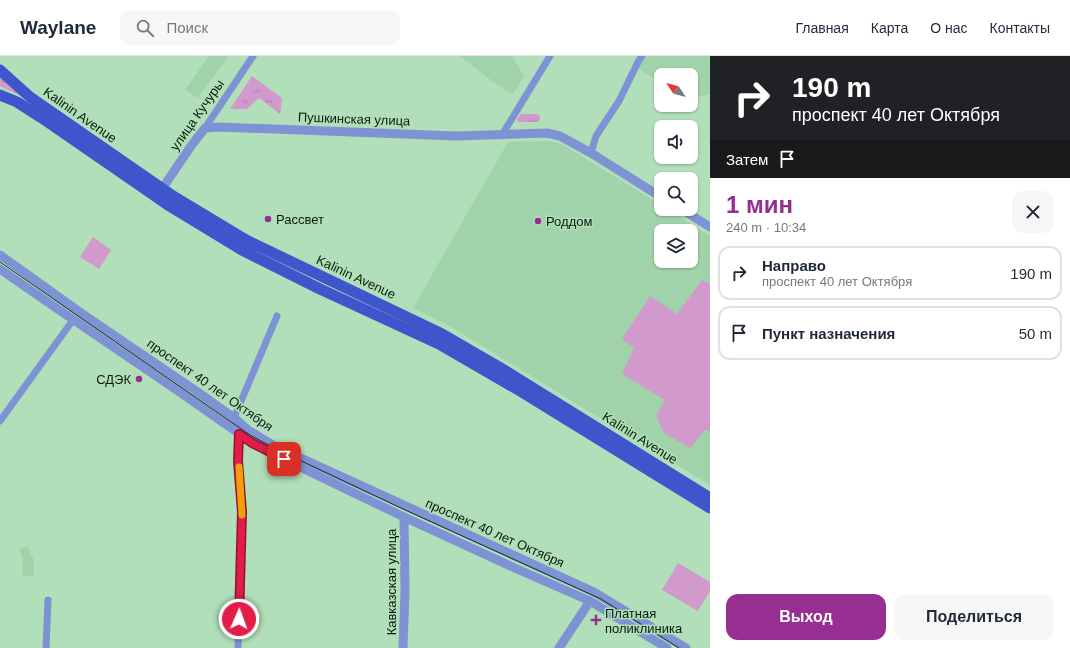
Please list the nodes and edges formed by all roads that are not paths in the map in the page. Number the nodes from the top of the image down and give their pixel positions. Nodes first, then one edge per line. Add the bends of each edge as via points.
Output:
1 (253, 56) edge
2 (550, 56) edge
3 (642, 56) edge
4 (0, 70) edge
5 (0, 94) edge
6 (205, 128) junction
7 (502, 135) junction
8 (592, 153) junction
9 (162, 189) junction
10 (654, 193) edge
11 (692, 216) edge
12 (710, 227) edge
13 (0, 255) edge
14 (0, 269) edge
15 (277, 316) dead end
16 (73, 320) junction
17 (234, 418) junction
18 (0, 421) edge
19 (239, 434) junction
20 (710, 498) edge
21 (710, 508) edge
22 (404, 517) junction
23 (592, 596) junction
24 (48, 600) dead end
25 (654, 645) edge
26 (46, 648) edge
27 (238, 648) edge
28 (403, 648) edge
29 (560, 648) edge
30 (667, 648) edge
31 (686, 648) edge

1 - 6 street, улица Кучуры
2 - 7 street
3 - 8 street via 619,101 596,136
4 - 9 main road, Kalinin Avenue via 30,97
5 - 21 main road, Kalinin Avenue via 42,118 168,205 242,250 439,344 529,396
6 - 7 street, Пушкинская улица via 456,136
6 - 9 street, улица Кучуры
7 - 8 street, Пушкинская улица via 547,133 560,136
8 - 10 street, Пушкинская улица
9 - 20 main road, Kalinin Avenue via 246,240 442,334
11 - 12 street
13 - 17 street, проспект 40 лет Октября
14 - 16 street, проспект 40 лет Октября
15 - 17 street
16 - 18 street
16 - 19 street, проспект 40 лет Октября
17 - 19 street
17 - 23 street, проспект 40 лет Октября via 248,430 279,448
19 - 22 street, проспект 40 лет Октября via 273,454
19 - 27 street via 238,461 242,512
22 - 23 street, проспект 40 лет Октября via 517,569
22 - 28 street, Кавказская улица
23 - 25 street, проспект 40 лет Октября
23 - 29 street
23 - 31 street, проспект 40 лет Октября
24 - 26 street
25 - 30 street, проспект 40 лет Октября

